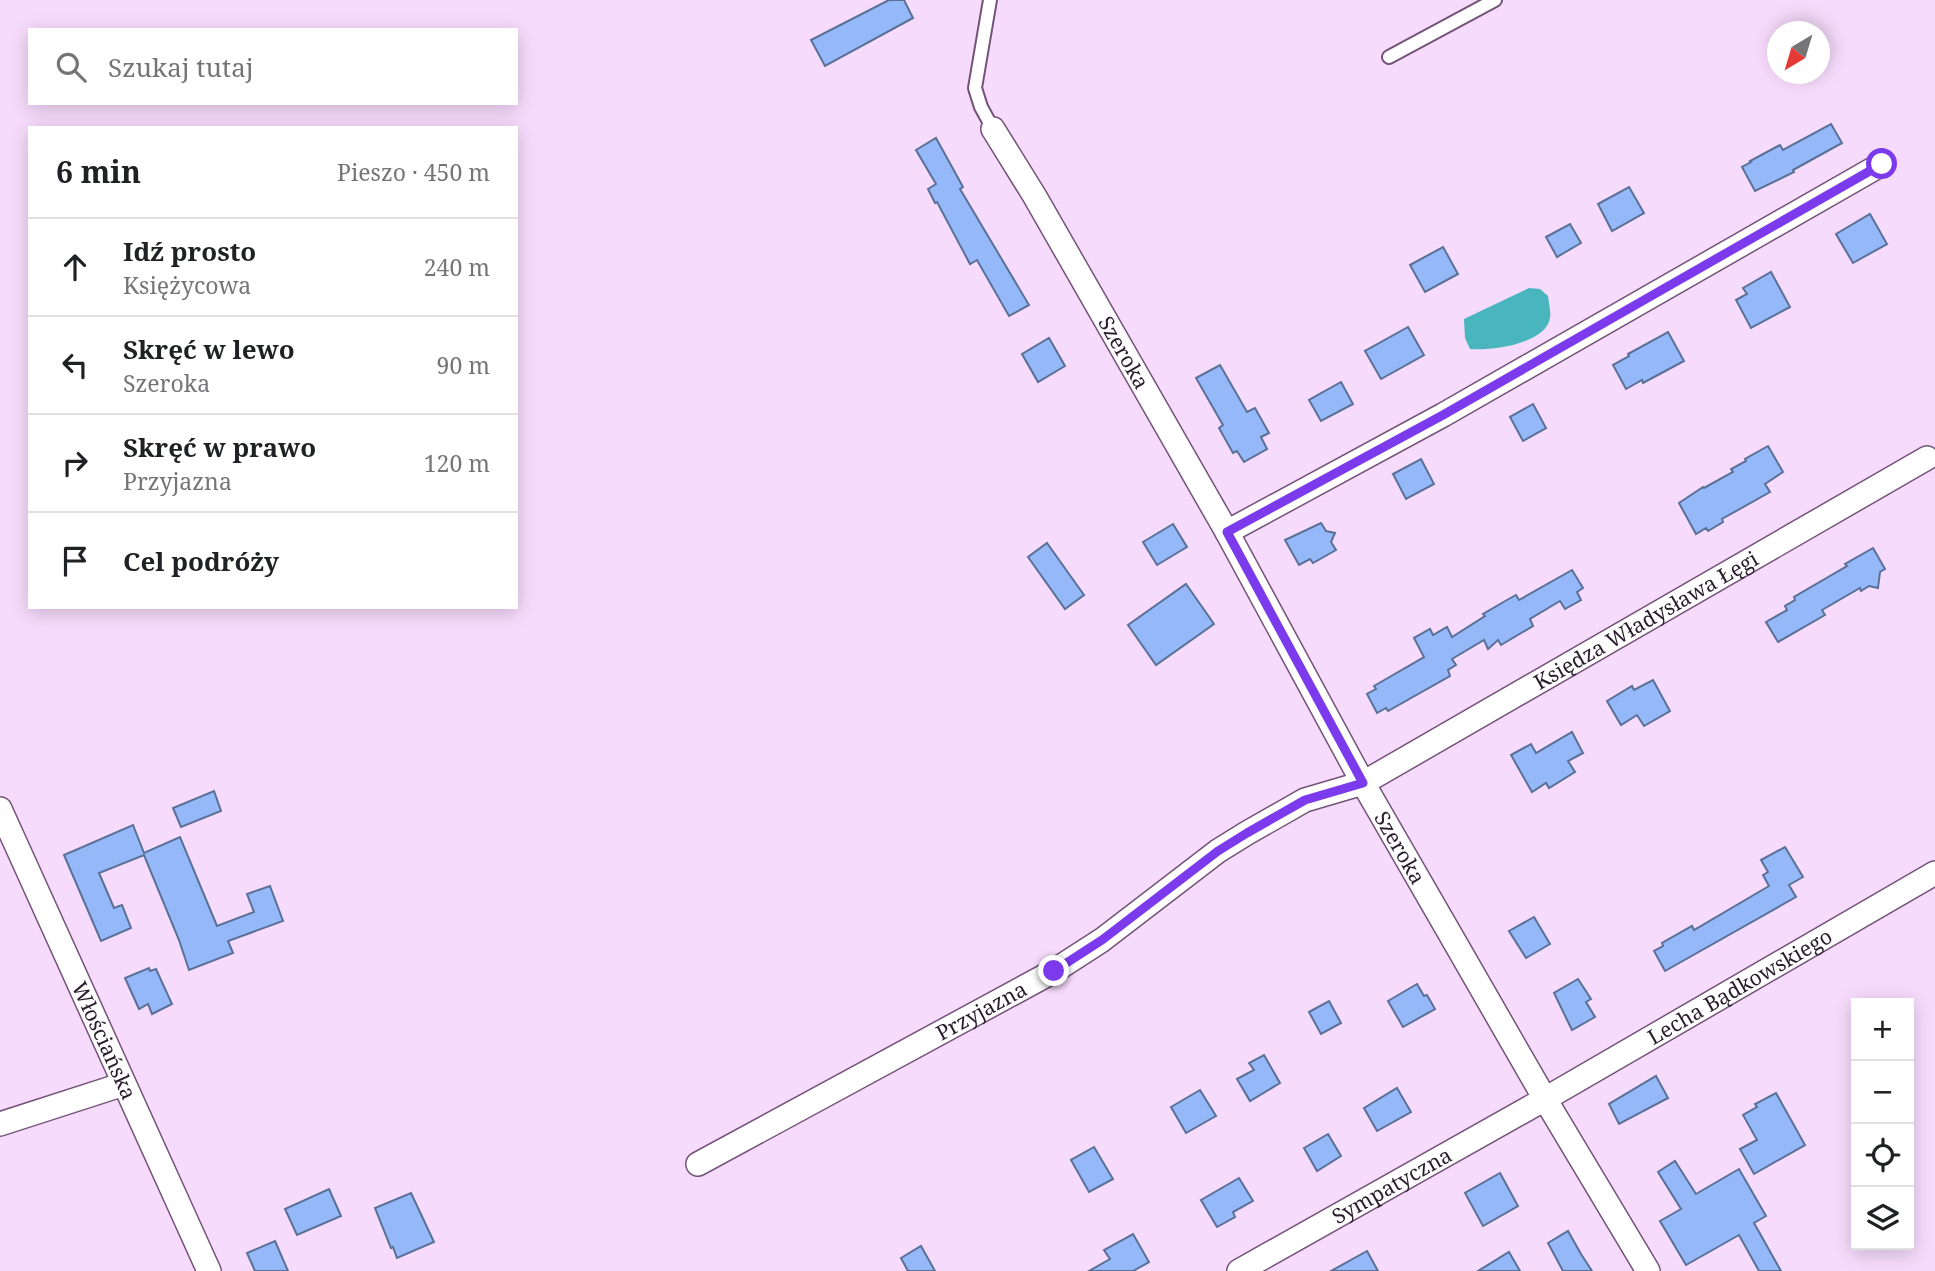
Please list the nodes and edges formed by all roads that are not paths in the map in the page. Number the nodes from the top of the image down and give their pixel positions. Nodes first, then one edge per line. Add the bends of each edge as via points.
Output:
1 (990, 0) edge
2 (1495, 0) edge
3 (1390, 57) dead end
4 (993, 129) joint
5 (1882, 164) dead end
6 (1927, 458) dead end
7 (1227, 532) junction
8 (1363, 783) junction
9 (0, 809) edge
10 (5, 833) edge
11 (1935, 873) edge
12 (124, 1084) junction
13 (1545, 1099) junction
14 (0, 1124) edge
15 (698, 1164) dead end
16 (209, 1271) edge
17 (1239, 1271) edge
18 (1648, 1271) edge

1 - 4 lane via 975,88
2 - 3 lane
4 - 7 street, Szeroka
5 - 7 street via 1443,415
6 - 8 street, Księdza Władysława Łęgi
7 - 8 street, Szeroka
8 - 13 street, Szeroka
8 - 15 street, Przyjazna via 1305,800 1247,833 1054,971
9 - 10 street, Włościańska
10 - 12 street, Włościańska
11 - 13 street, Lecha Bądkowskiego
12 - 14 street
12 - 16 street, Włościańska
13 - 17 street, Sympatyczna
13 - 18 street, Szeroka

